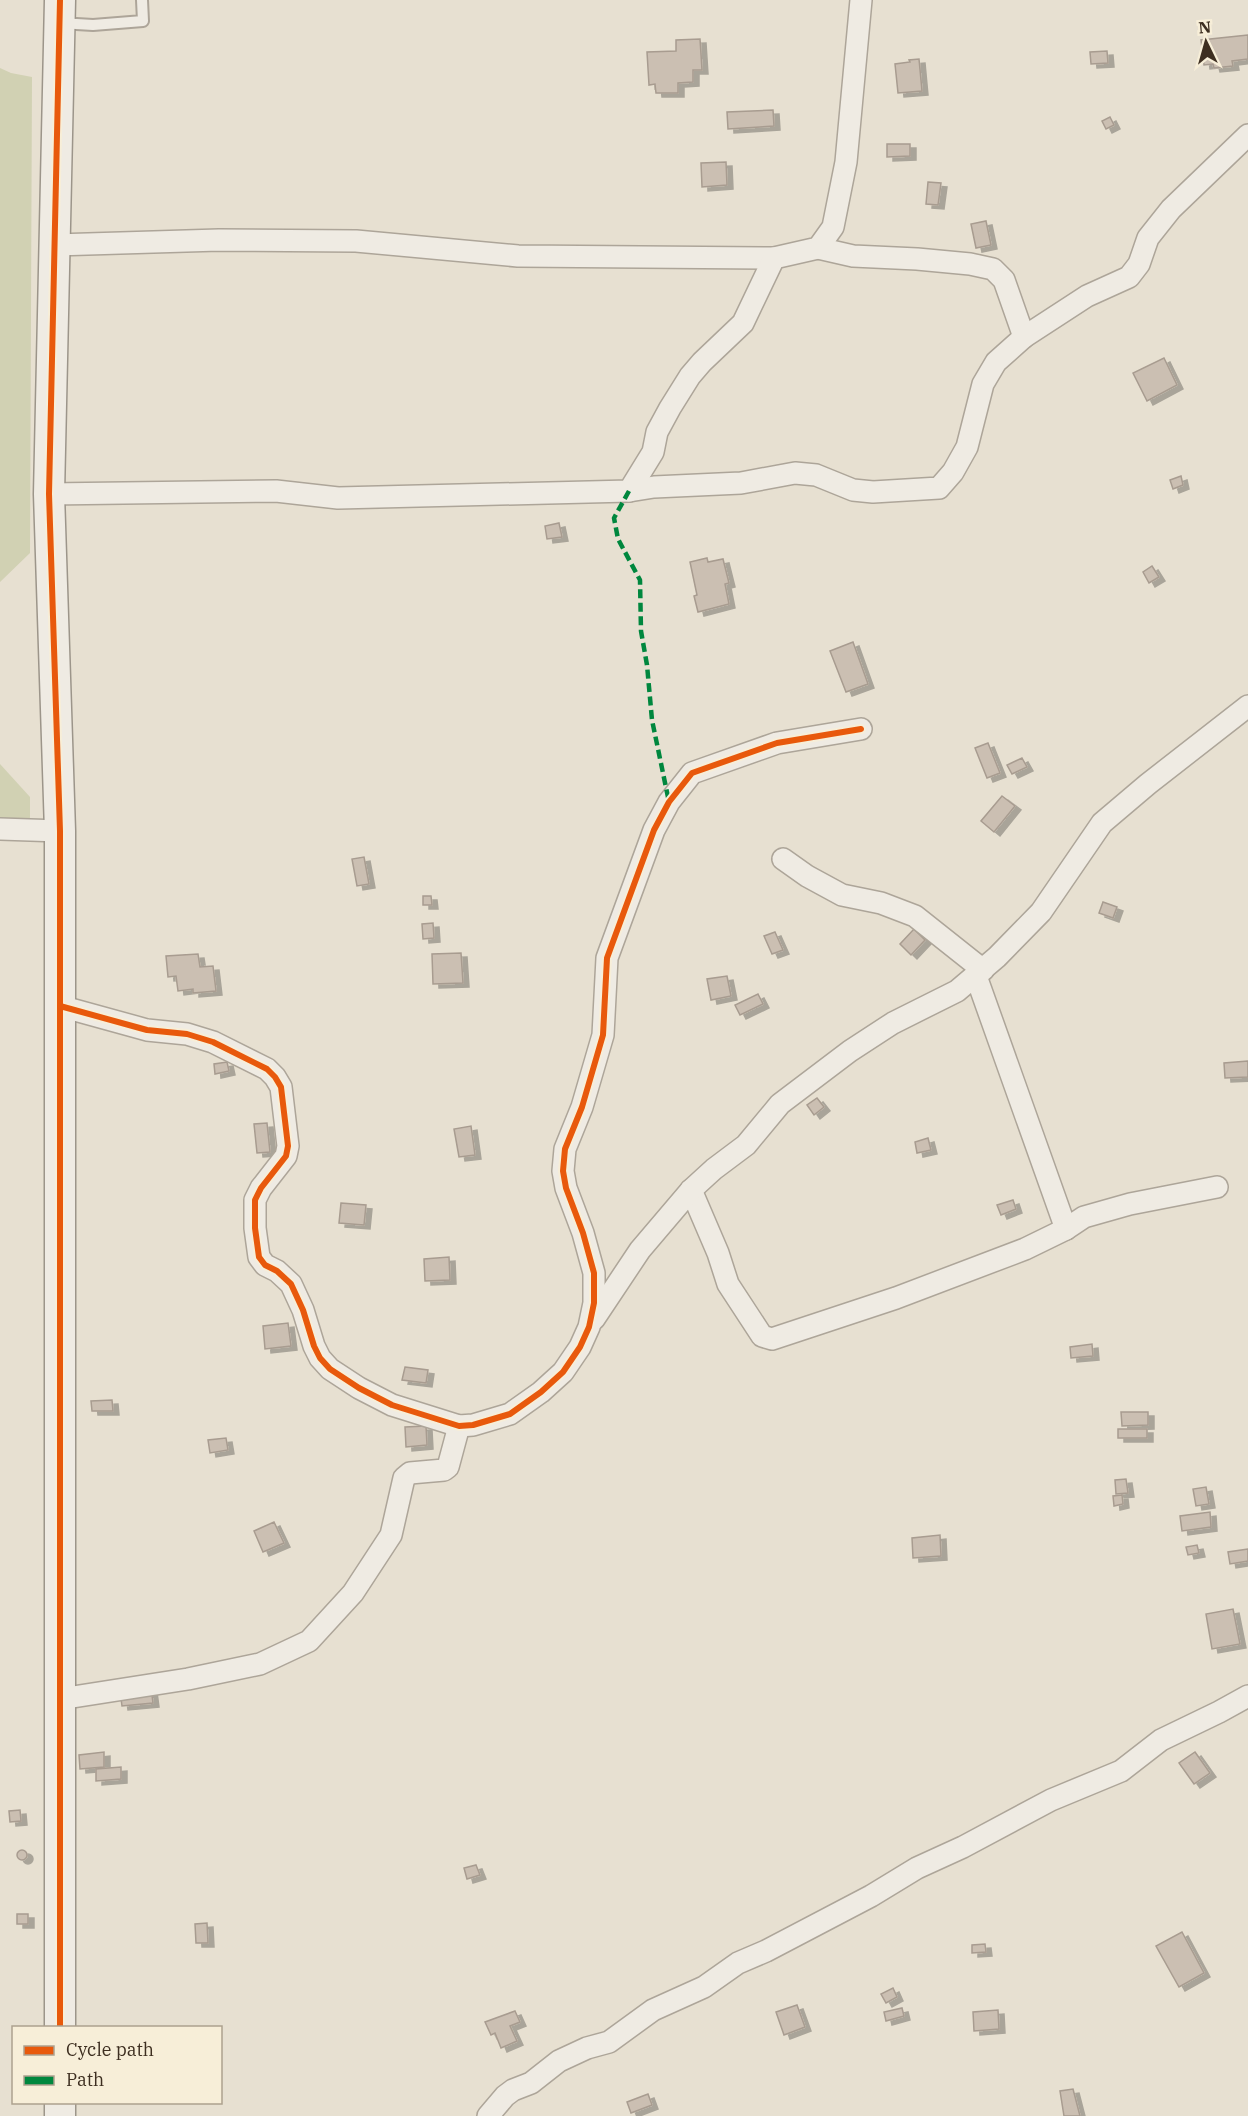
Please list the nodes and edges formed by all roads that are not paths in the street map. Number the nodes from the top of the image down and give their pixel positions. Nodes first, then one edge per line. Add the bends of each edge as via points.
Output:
1 (142, 0) edge
2 (861, 0) edge
3 (60, 11) edge
4 (1248, 135) edge
5 (55, 245) junction
6 (818, 248) junction
7 (774, 258) junction
8 (1024, 337) junction
9 (629, 491) junction
10 (49, 494) junction
11 (1248, 706) edge
12 (861, 729) dead end
13 (0, 828) edge
14 (60, 831) junction
15 (783, 859) dead end
16 (979, 973) junction
17 (60, 1006) junction
18 (1218, 1187) dead end
19 (691, 1190) junction
20 (1066, 1229) junction
21 (590, 1258) junction
22 (629, 1266) junction
23 (589, 1327) junction
24 (459, 1426) junction
25 (1248, 1696) edge
26 (60, 1699) junction
27 (60, 2026) edge
28 (488, 2116) edge

1 - 3 lane via 143,21 93,25
2 - 6 street via 846,162 832,227
3 - 5 street
4 - 8 street via 1171,209 1148,238 1139,264 1129,277 1087,296
5 - 7 street via 356,241 518,256
5 - 10 street
6 - 7 street
6 - 8 street via 853,256 993,269 1004,280
7 - 9 street via 742,323 690,376 670,408 657,432 653,452
8 - 9 street via 996,362 983,384 967,447 939,488 853,490 816,475 795,473 741,483
9 - 10 street via 338,498 276,491
10 - 14 street
11 - 16 street via 1102,823 1041,912
12 - 21 street via 777,743 692,772 654,830 607,958 603,1035 565,1149 566,1188
13 - 14 street
14 - 17 street
15 - 16 street via 842,895 881,903 915,916
16 - 19 street via 957,991 893,1023 810,1079 780,1104 746,1144
16 - 20 street
17 - 24 street via 147,1030 171,1031 213,1042 267,1069 275,1077 284,1100 288,1146 286,1156 255,1200 259,1257 291,1284 314,1346 330,1369 392,1405
17 - 26 street
18 - 20 street via 1130,1204 1084,1217
19 - 20 street via 728,1284 762,1336 772,1339 918,1289
19 - 22 street
21 - 22 street via 607,1269
21 - 23 street via 594,1303
22 - 23 street
23 - 24 street via 563,1372 541,1392 510,1414
24 - 26 street via 448,1467 410,1473 404,1478 391,1535 352,1593 309,1641 260,1664
25 - 28 street via 1161,1740 1121,1771 1051,1800 917,1868 871,1896 738,1963 704,1987 653,2010 609,2042 559,2061 531,2083 505,2096
26 - 27 street

